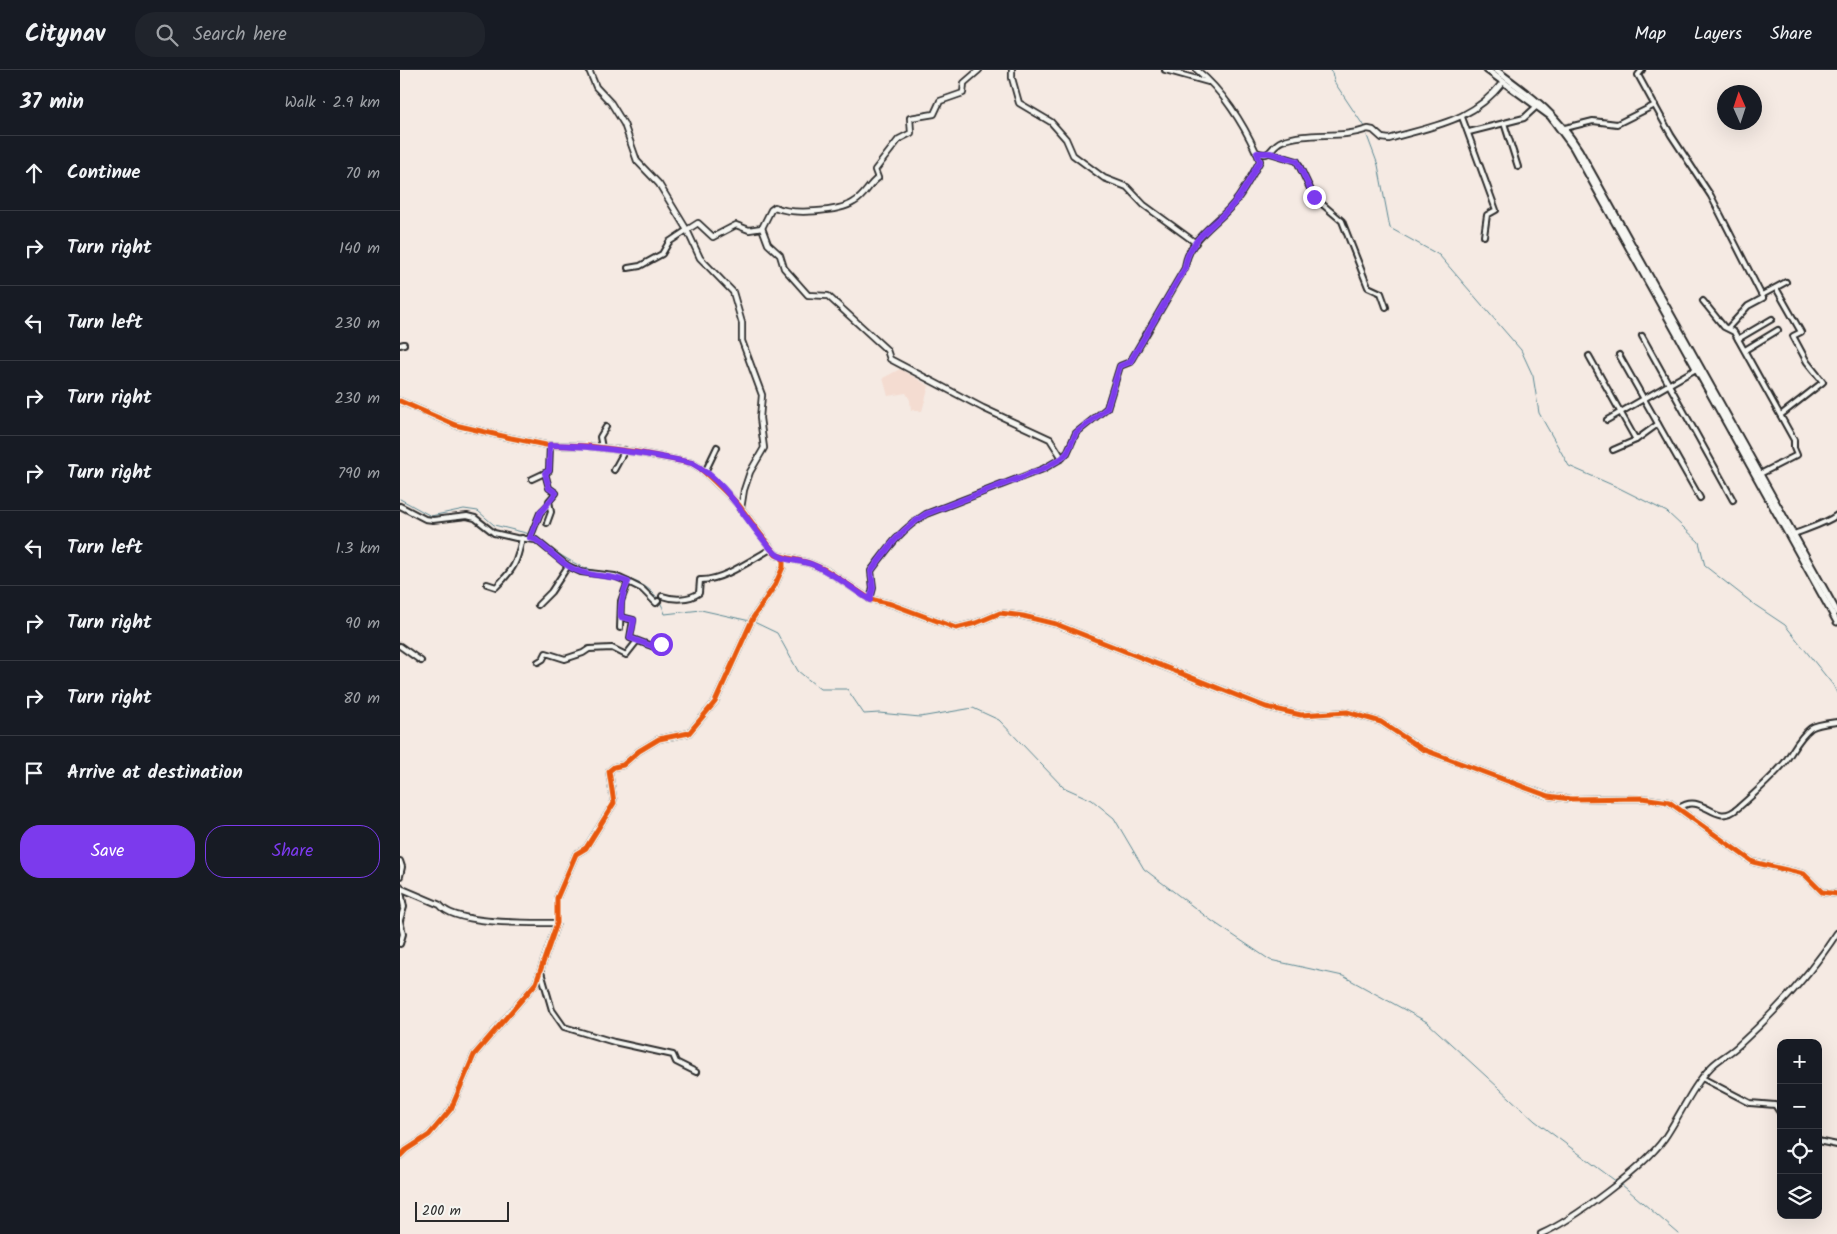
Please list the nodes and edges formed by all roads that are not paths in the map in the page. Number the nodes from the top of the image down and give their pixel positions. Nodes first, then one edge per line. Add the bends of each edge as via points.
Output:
1 (589, 70) edge
2 (979, 70) edge
3 (1012, 70) edge
4 (1165, 70) edge
5 (1198, 70) edge
6 (1487, 70) edge
7 (1496, 70) edge
8 (1642, 70) edge
9 (1208, 82) junction
10 (1503, 82) junction
11 (1655, 105) junction
12 (1537, 106) junction
13 (1462, 118) junction
14 (1504, 123) junction
15 (1565, 128) junction
16 (1469, 132) junction
17 (1257, 153) junction
18 (1270, 153) junction
19 (1518, 167) dead end
20 (762, 228) junction
21 (687, 230) junction
22 (1484, 236) dead end
23 (1196, 243) junction
24 (628, 268) dead end
25 (1786, 282) dead end
26 (1776, 288) junction
27 (1762, 295) junction
28 (1703, 301) dead end
29 (1386, 307) dead end
30 (1772, 319) dead end
31 (1728, 328) junction
32 (1778, 330) dead end
33 (1642, 336) dead end
34 (1738, 339) junction
35 (1745, 350) junction
36 (1619, 354) dead end
37 (1590, 356) dead end
38 (1696, 369) junction
39 (1668, 384) junction
40 (1644, 398) junction
41 (400, 401) edge
42 (1621, 412) junction
43 (1782, 414) junction
44 (1607, 420) dead end
45 (1658, 424) junction
46 (606, 427) dead end
47 (1636, 440) junction
48 (550, 445) junction
49 (717, 447) dead end
50 (602, 448) junction
51 (625, 450) junction
52 (1613, 450) dead end
53 (1062, 458) junction
54 (614, 470) dead end
55 (705, 472) junction
56 (545, 473) junction
57 (1760, 474) junction
58 (532, 479) dead end
59 (1700, 498) dead end
60 (1733, 500) dead end
61 (549, 504) junction
62 (400, 506) edge
63 (741, 509) junction
64 (1837, 515) edge
65 (547, 523) dead end
66 (531, 535) junction
67 (1792, 535) junction
68 (522, 538) junction
69 (771, 549) junction
70 (783, 558) junction
71 (568, 566) junction
72 (628, 582) junction
73 (487, 584) dead end
74 (662, 596) dead end
75 (870, 600) junction
76 (658, 601) dead end
77 (538, 605) dead end
78 (1837, 612) edge
79 (621, 617) junction
80 (1837, 622) edge
81 (620, 628) dead end
82 (637, 641) junction
83 (664, 641) dead end
84 (400, 646) edge
85 (421, 661) dead end
86 (538, 662) dead end
87 (1837, 722) edge
88 (1679, 808) junction
89 (400, 861) edge
90 (400, 876) edge
91 (400, 887) edge
92 (1837, 894) edge
93 (400, 921) edge
94 (557, 923) junction
95 (1837, 934) edge
96 (400, 944) edge
97 (541, 972) junction
98 (696, 1072) dead end
99 (1702, 1078) junction
100 (1777, 1108) edge
101 (1822, 1142) edge
102 (1837, 1144) edge
103 (400, 1156) edge
104 (1541, 1234) edge

1 - 21 street via 596,87 624,124 637,161 659,184
2 - 20 street via 964,82 963,93 940,101 934,114 910,118 911,133 899,139 875,170 878,178 854,203 832,210 782,210 775,207
3 - 23 street via 1019,103 1051,122 1066,139 1072,154 1104,178 1127,187 1144,205
4 - 9 street
5 - 9 street
6 - 10 main road
7 - 15 main road via 1545,107
8 - 11 street via 1638,76
9 - 17 street via 1223,97
10 - 12 main road
10 - 13 street via 1490,99
11 - 15 street via 1617,124 1585,122
11 - 27 street via 1711,196
12 - 14 street via 1524,118
12 - 38 main road via 1562,130 1574,148
13 - 16 street
13 - 18 street via 1389,139 1382,138 1373,130 1306,136 1280,142
14 - 16 street
14 - 19 street
15 - 57 main road
16 - 22 street via 1496,210 1487,215
17 - 18 street
17 - 23 street via 1260,161 1238,200
18 - 29 street via 1297,161 1314,197 1342,221 1368,287 1380,293
20 - 21 street via 750,230 736,224 713,237 698,224
20 - 53 street via 768,244 780,255 784,268 808,295 828,296 888,350 890,360 1050,438
21 - 24 street via 669,242 662,254 640,266
21 - 63 street via 700,258 734,292 742,323 742,341 762,395 760,418 764,448 750,472
23 - 53 street via 1185,268 1130,362 1120,366 1107,408 1076,433
25 - 26 street
26 - 27 street
26 - 43 street via 1801,332 1793,336 1823,382
27 - 31 street via 1763,298 1748,306
28 - 31 street
30 - 34 street
31 - 34 street
32 - 35 street
33 - 39 street
34 - 35 street
35 - 43 street
36 - 40 street
37 - 42 street
38 - 39 street
38 - 67 main road
39 - 40 street
39 - 60 street
40 - 42 street
40 - 45 street
41 - 48 street via 455,426
42 - 44 street
42 - 47 street
43 - 57 street via 1797,455
45 - 47 street
45 - 59 street
46 - 50 street via 600,436
47 - 52 street
48 - 50 street
48 - 56 street via 549,471
49 - 55 street
50 - 51 street
51 - 54 street
51 - 55 street via 692,463
53 - 75 street via 1043,469 926,514 914,522 894,539 871,571 873,588
55 - 63 street
56 - 58 street
56 - 61 street via 549,488 556,493
57 - 67 main road
61 - 65 street via 551,512
61 - 66 street via 540,513
62 - 68 street via 425,519 475,518 494,533
63 - 69 street
64 - 67 street
66 - 68 street
66 - 71 street
67 - 78 main road
67 - 80 main road
68 - 73 street via 517,562 507,576 496,587
69 - 70 street
69 - 74 street via 711,581 700,580 697,596 678,600
70 - 75 street via 826,570
70 - 94 street via 776,585 752,621 715,702 689,734 659,739 609,771 614,803 586,848 576,854 557,898
71 - 72 street
71 - 77 street
72 - 76 street via 642,589 656,603
72 - 79 street via 621,601
75 - 88 street via 891,604 956,628 1000,613 1048,622 1084,633 1266,707 1301,715 1347,712 1381,722 1422,749 1548,796 1658,799
79 - 81 street
79 - 82 street via 634,620 630,638
82 - 83 street via 657,648
82 - 86 street via 626,655 612,648 589,648 566,659 546,653
84 - 85 street
87 - 88 street via 1811,728 1770,776 1730,813 1715,814 1697,803
88 - 92 street via 1753,862 1804,874 1822,892
89 - 90 street
91 - 93 street via 404,908
91 - 94 street via 465,917 512,924
93 - 96 street via 403,934
94 - 97 street
95 - 99 street via 1768,1017
97 - 98 street via 552,1010 564,1027 672,1055 676,1062
97 - 103 street via 536,983 474,1055 451,1109 430,1135
99 - 100 street via 1750,1103 1775,1105
99 - 104 street via 1649,1158
101 - 102 street

